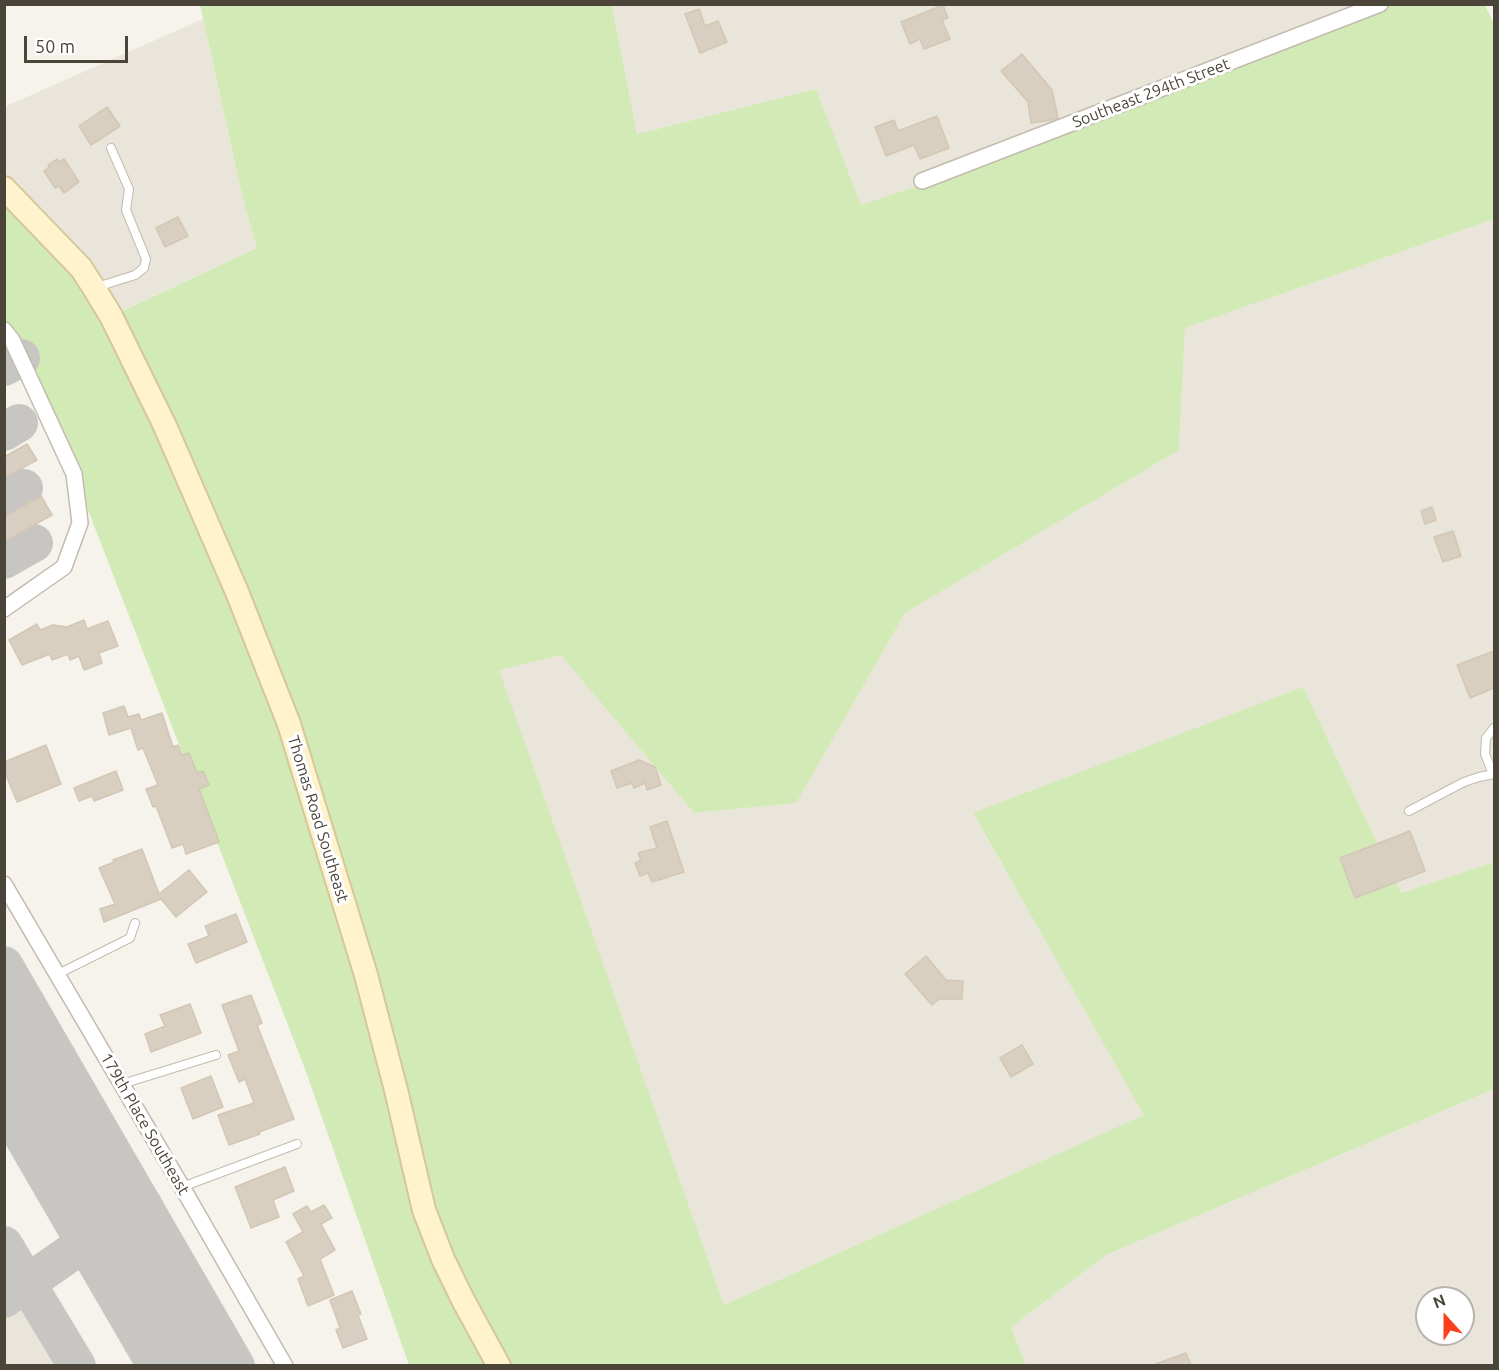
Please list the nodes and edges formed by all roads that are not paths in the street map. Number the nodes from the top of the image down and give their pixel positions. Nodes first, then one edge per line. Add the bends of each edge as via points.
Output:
1 (1380, 4) edge
2 (111, 148) dead end
3 (922, 182) dead end
4 (4, 188) edge
5 (94, 288) junction
6 (4, 330) edge
7 (4, 609) edge
8 (1494, 728) edge
9 (1494, 774) edge
10 (1409, 811) dead end
11 (4, 884) edge
12 (135, 923) dead end
13 (57, 974) junction
14 (216, 1055) dead end
15 (122, 1084) junction
16 (297, 1144) dead end
17 (182, 1187) junction
18 (285, 1365) edge
19 (500, 1365) edge

1 - 3 street, Southeast 294th Street
2 - 5 lane via 129,189 126,210 146,259 144,268 135,274
4 - 5 street, Thomas Road Southeast via 81,268
5 - 19 street, Thomas Road Southeast via 165,426 237,591 289,724 366,975 423,1210 463,1300
6 - 7 street via 74,474 80,523 64,567
8 - 9 lane via 1486,738 1485,754
9 - 10 lane via 1464,782
11 - 13 street, 179th Place Southeast
12 - 13 lane via 130,938
13 - 15 street, 179th Place Southeast
14 - 15 lane
15 - 17 street, 179th Place Southeast
16 - 17 lane
17 - 18 street, 179th Place Southeast

